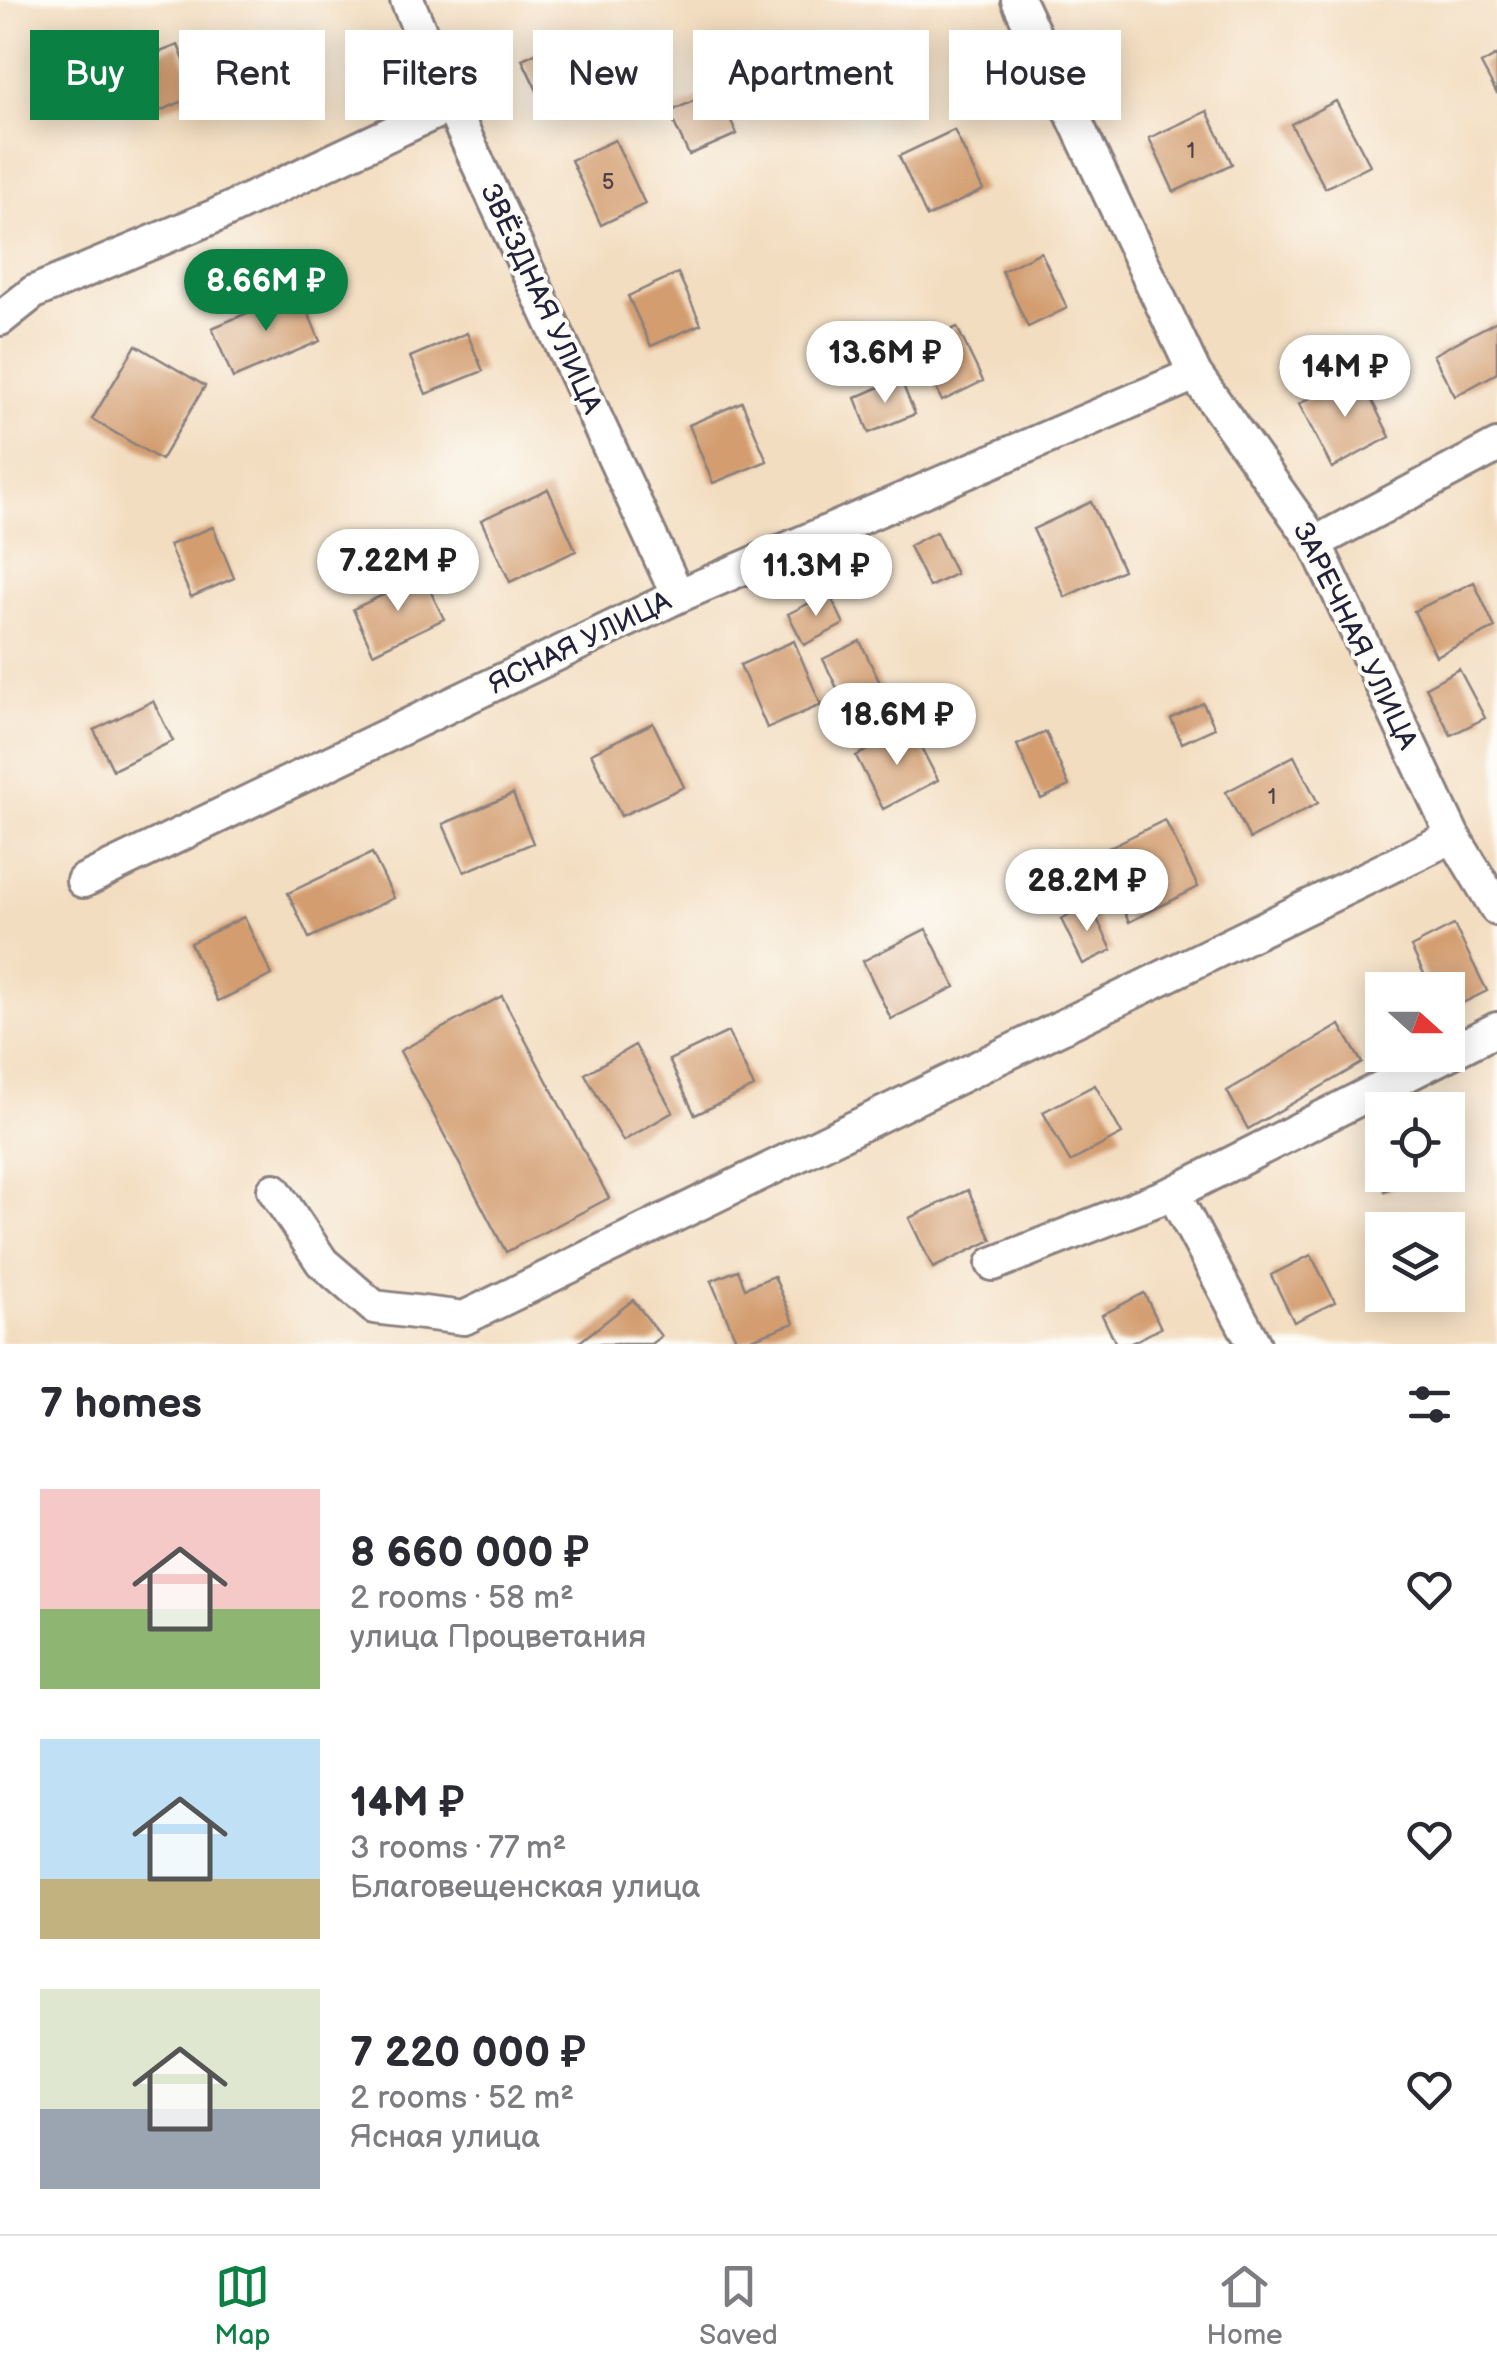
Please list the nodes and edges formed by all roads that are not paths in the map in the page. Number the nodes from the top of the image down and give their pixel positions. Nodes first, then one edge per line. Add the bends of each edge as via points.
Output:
1 (408, 0) edge
2 (1018, 0) edge
3 (420, 30) edge
4 (417, 120) edge
5 (458, 120) edge
6 (0, 319) edge
7 (1195, 374) junction
8 (1497, 446) edge
9 (1315, 543) junction
10 (678, 596) junction
11 (1453, 836) junction
12 (83, 881) dead end
13 (1497, 910) edge
14 (1497, 1029) edge
15 (1465, 1045) edge
16 (1412, 1072) edge
17 (274, 1190) dead end
18 (1173, 1193) junction
19 (993, 1264) dead end
20 (1254, 1344) edge

1 - 3 street, ЗВЁЗДНАЯ УЛИЦА
2 - 7 street, ЗАРЕЧНАЯ УЛИЦА
4 - 6 street via 34,292
5 - 10 street, ЗВЁЗДНАЯ УЛИЦА
7 - 9 street, ЗАРЕЧНАЯ УЛИЦА
7 - 10 street, ЯСНАЯ УЛИЦА
8 - 9 street
9 - 11 street, ЗАРЕЧНАЯ УЛИЦА
10 - 12 street, ЯСНАЯ УЛИЦА
11 - 13 street, ЗАРЕЧНАЯ УЛИЦА
11 - 17 street via 464,1318 374,1308 322,1262
14 - 15 street
16 - 18 street
18 - 19 street
18 - 20 street

